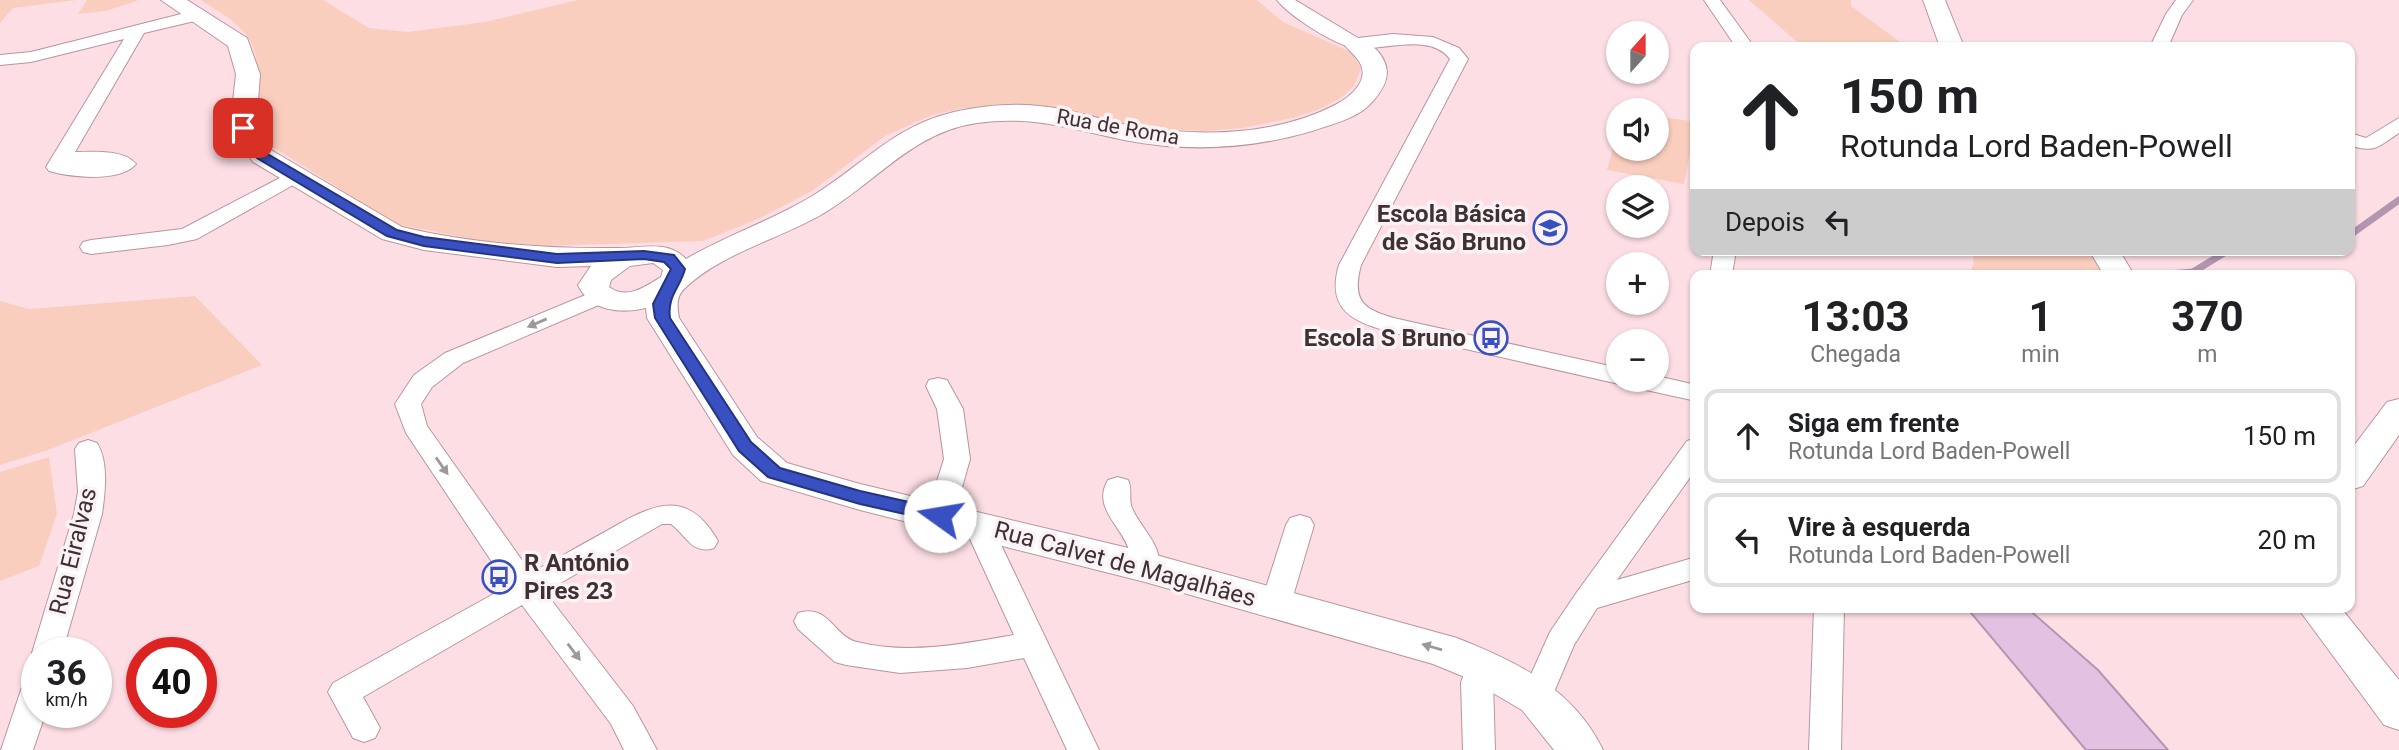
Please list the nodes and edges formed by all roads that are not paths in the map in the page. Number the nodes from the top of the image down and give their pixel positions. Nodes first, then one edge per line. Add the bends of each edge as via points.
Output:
1 (172, 0) edge
2 (1285, 0) edge
3 (1713, 0) edge
4 (1934, 0) edge
5 (2185, 0) edge
6 (197, 15) junction
7 (137, 31) junction
8 (1742, 42) edge
9 (1950, 42) edge
10 (2161, 42) edge
11 (1356, 44) junction
12 (0, 60) edge
13 (2399, 124) edge
14 (2355, 141) edge
15 (62, 157) dead end
16 (295, 176) junction
17 (751, 237) junction
18 (102, 244) dead end
19 (641, 256) junction
20 (557, 258) junction
21 (671, 284) junction
22 (598, 287) junction
23 (1606, 373) edge
24 (938, 386) dead end
25 (1669, 387) edge
26 (1690, 392) edge
27 (2399, 410) edge
28 (88, 449) dead end
29 (1690, 459) edge
30 (2355, 470) edge
31 (1118, 487) dead end
32 (940, 516) junction
33 (1300, 524) dead end
34 (978, 526) junction
35 (704, 541) dead end
36 (1145, 567) junction
37 (1690, 570) edge
38 (527, 590) junction
39 (1587, 600) junction
40 (1276, 604) junction
41 (1829, 613) edge
42 (2322, 613) edge
43 (809, 621) dead end
44 (52, 637) edge
45 (1033, 644) junction
46 (1482, 666) junction
47 (1537, 697) junction
48 (2399, 712) edge
49 (24, 728) edge
50 (364, 728) dead end
51 (1574, 747) edge
52 (17, 750) edge
53 (641, 750) edge
54 (1083, 750) edge
55 (1479, 750) edge
56 (1825, 750) edge

1 - 6 street
2 - 11 street, Rua de Roma
3 - 8 street
4 - 9 street
5 - 10 street
6 - 7 street
6 - 16 street via 239,43 248,74 243,128 262,156
7 - 12 street
7 - 15 street
11 - 17 street, Rua de Roma via 1376,68 1371,86 1354,104 1303,126 1245,137 1181,139 1038,113 963,118 902,140 822,202
11 - 23 street via 1394,39 1431,42 1451,50 1459,59 1350,265 1345,290 1354,309 1395,326
13 - 14 street via 2368,145
16 - 18 street via 190,234
16 - 20 street via 392,233
17 - 19 street, Rua de Roma via 726,245
17 - 21 street, Rua de Roma
19 - 20 street
19 - 21 street via 674,262 678,269
19 - 22 street via 607,267
20 - 22 street via 584,268
21 - 22 street, Rua de Roma via 646,299 627,302 613,301
21 - 32 street, Rua Calvet de Magalhães via 661,304 663,318 745,446 774,472
22 -> 38 street via 454,358 423,382 408,404 415,427
24 - 32 street via 950,409 957,460
25 - 26 street
27 - 30 street
28 - 44 street, Rua Eiralvas via 92,492 88,514
29 - 39 street
31 - 36 street via 1116,506 1144,551
32 - 34 street, Rua Calvet de Magalhães
33 - 40 street
34 - 36 street, Rua Calvet de Magalhães
34 - 45 street
35 - 38 street via 689,520 669,514 649,517
36 - 40 street, Rua Calvet de Magalhães
37 - 39 street
38 - 50 street via 344,692
38 -> 53 street via 622,715
39 - 47 street via 1561,641
46 -> 40 street, Rua Calvet de Magalhães via 1442,650
41 - 56 street
42 - 48 street
43 - 45 street via 846,653 900,661 967,656
45 - 54 street
46 - 47 street, Rua Calvet de Magalhães
46 - 55 street
47 - 51 street, Rua Calvet de Magalhães
49 - 52 street

